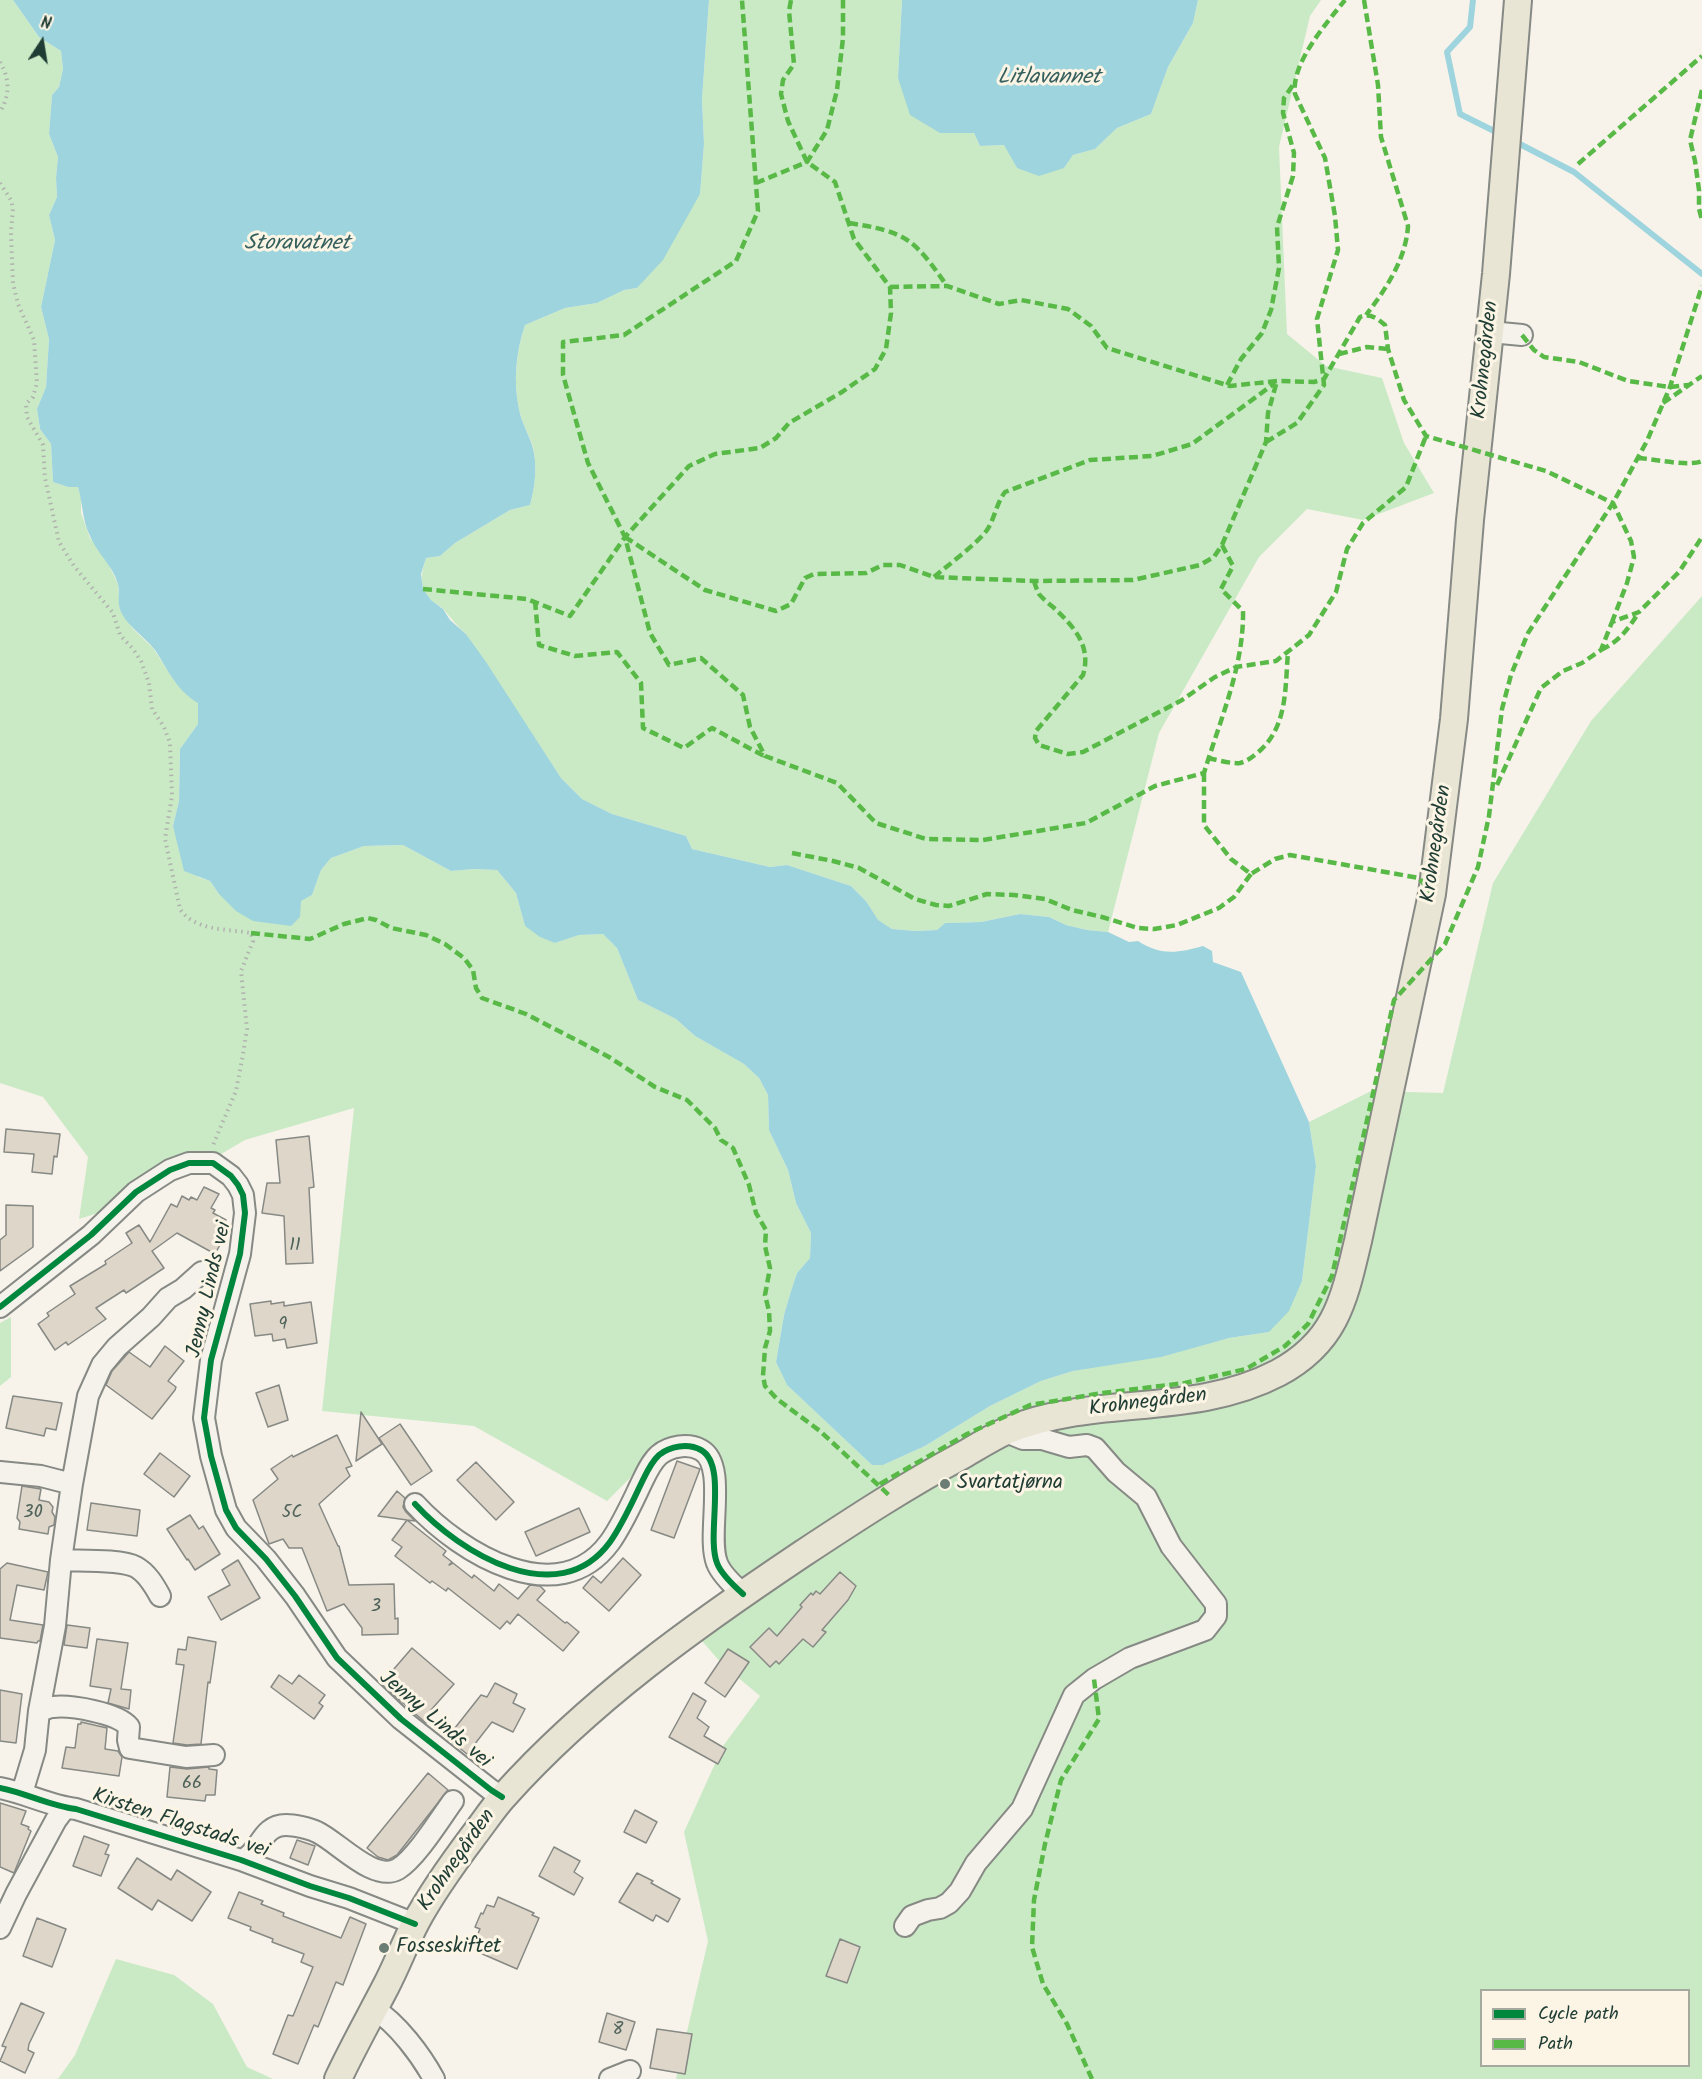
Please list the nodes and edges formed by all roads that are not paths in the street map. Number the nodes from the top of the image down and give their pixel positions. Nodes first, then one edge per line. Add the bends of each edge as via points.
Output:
1 (1518, 0) edge
2 (1490, 332) junction
3 (1522, 335) dead end
4 (202, 1272) dead end
5 (0, 1307) edge
6 (1006, 1432) junction
7 (0, 1472) edge
8 (72, 1484) junction
9 (416, 1504) dead end
10 (61, 1560) junction
11 (743, 1594) junction
12 (160, 1596) dead end
13 (39, 1712) junction
14 (214, 1755) dead end
15 (0, 1788) edge
16 (22, 1792) junction
17 (502, 1797) junction
18 (453, 1801) dead end
19 (64, 1808) junction
20 (241, 1860) junction
21 (415, 1924) junction
22 (905, 1926) dead end
23 (0, 1928) edge
24 (374, 2009) junction
25 (630, 2071) dead end
26 (338, 2079) edge
27 (434, 2079) edge
28 (610, 2079) edge

1 - 2 main road, Krohnegården
2 - 3 street
2 - 6 main road, Krohnegården via 1454,719 1432,894 1361,1231 1336,1317 1310,1352 1277,1374 1241,1388 1203,1399 1047,1418
4 - 8 street via 168,1298 102,1365 88,1396
5 - 17 street, Jenny Linds vei via 91,1234 136,1192 170,1170 189,1162 220,1167 238,1185 245,1213 240,1254 211,1360 204,1418 226,1510 236,1528 295,1596 337,1658 401,1719
6 - 11 main road, Krohnegården via 890,1496
6 - 22 street, Krohnegården via 1069,1447 1087,1445 1101,1454 1146,1497 1171,1546 1216,1604 1216,1616 1204,1630 1130,1658 1082,1687 1074,1695 1022,1809 976,1863 949,1903 912,1916
7 - 8 street
8 - 10 street
9 - 11 street via 432,1522 470,1550 527,1573 562,1574 590,1563 610,1542 659,1455 675,1446 693,1447 709,1455 714,1465 717,1564
10 - 12 street via 137,1567 148,1576
10 - 13 street
11 - 17 main road, Krohnegården via 610,1694
13 - 14 street via 52,1707 114,1717 129,1727 130,1748 186,1757
13 - 16 street via 35,1750
15 - 16 street, Kirsten Flagstads vei
16 - 19 street, Kirsten Flagstads vei
17 - 21 main road, Krohnegården
18 - 20 street, Kirsten Flagstads vei via 411,1856 395,1870 385,1872 368,1866 317,1831 285,1825 264,1834 249,1858
19 - 20 street, Kirsten Flagstads vei
19 - 23 street, Kirsten Flagstads vei
20 - 21 street, Kirsten Flagstads vei
21 - 24 main road, Krohnegården
24 - 26 main road, Krohnegården
24 - 27 street via 386,2016
25 - 28 street

